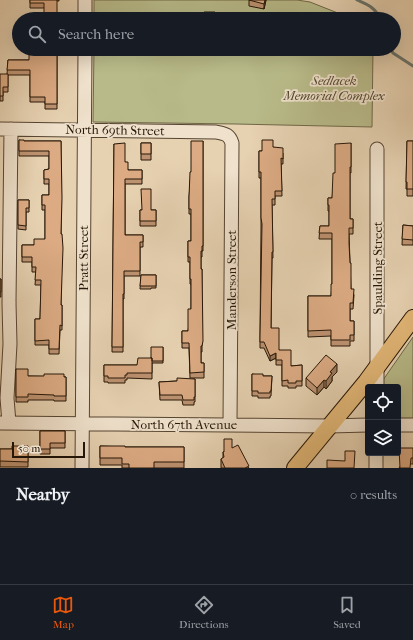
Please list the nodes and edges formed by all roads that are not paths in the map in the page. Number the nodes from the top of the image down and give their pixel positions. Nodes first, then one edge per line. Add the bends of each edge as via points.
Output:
1 (85, 0) edge
2 (85, 12) edge
3 (85, 56) edge
4 (6, 129) edge
5 (84, 130) junction
6 (228, 136) joint
7 (377, 149) dead end
8 (413, 318) edge
9 (378, 366) junction
10 (377, 384) edge
11 (4, 423) edge
12 (83, 424) junction
13 (230, 424) junction
14 (365, 425) edge
15 (401, 425) edge
16 (413, 425) edge
17 (329, 426) junction
18 (376, 456) edge
19 (82, 468) edge
20 (294, 468) edge
21 (376, 468) edge

1 - 2 street
3 - 5 street, Pratt Street
4 - 5 street, North 69th Street
4 - 11 street via 10,344
5 - 6 street, North 69th Street via 216,132
5 - 12 street, Pratt Street
6 - 13 street, Manderson Street via 232,143
7 - 9 street, Spaulding Street
8 - 9 main road
9 - 10 street, Spaulding Street
9 - 17 main road
11 - 12 street, North 67th Avenue
12 - 13 street, North 67th Avenue
12 - 19 street, Pratt Street
13 - 17 street, North 67th Avenue
14 - 17 street, North 67th Avenue
15 - 16 street
17 - 20 main road
18 - 21 street

